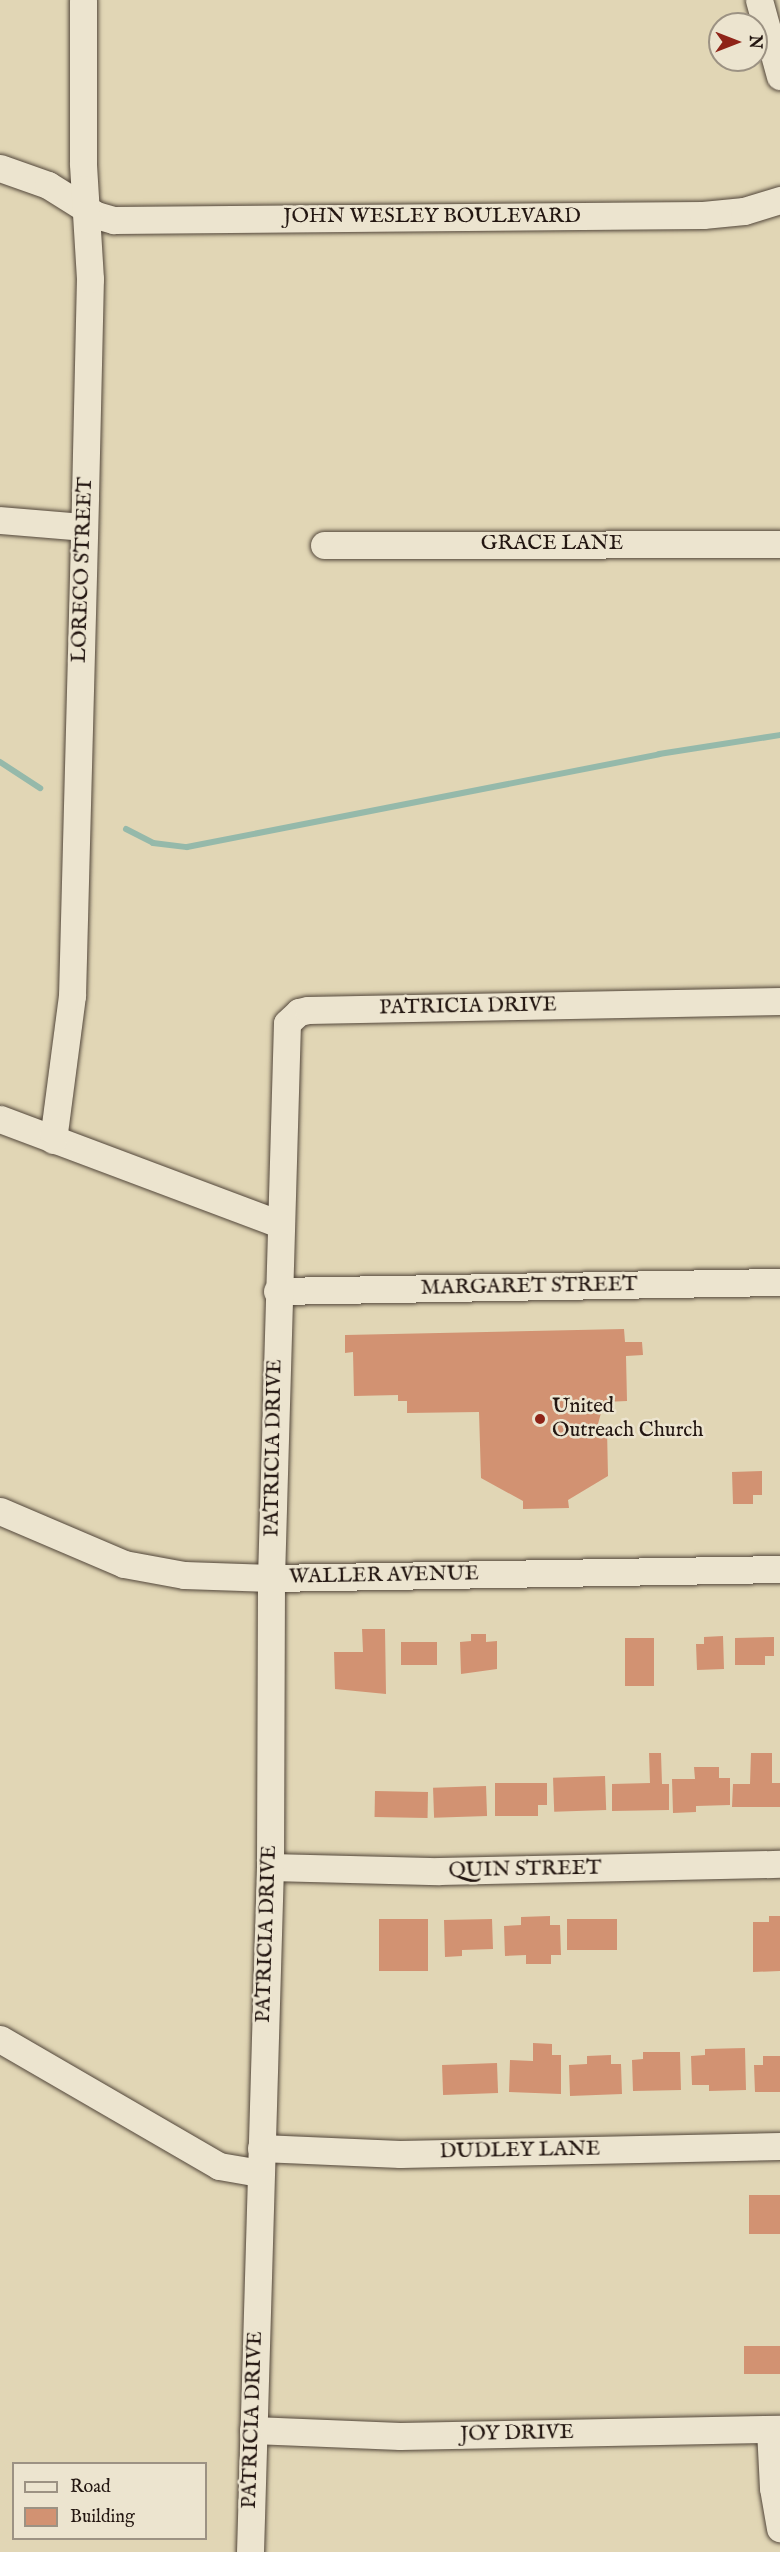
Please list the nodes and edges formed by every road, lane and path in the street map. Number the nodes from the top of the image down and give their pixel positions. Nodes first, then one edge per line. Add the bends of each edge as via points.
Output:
1 (82, 0) edge
2 (759, 0) edge
3 (780, 76) edge
4 (0, 168) edge
5 (780, 200) edge
6 (85, 208) junction
7 (0, 520) edge
8 (84, 527) junction
9 (780, 544) edge
10 (324, 545) dead end
11 (780, 1001) edge
12 (0, 1119) edge
13 (53, 1140) junction
14 (280, 1224) junction
15 (780, 1282) edge
16 (277, 1291) junction
17 (0, 1511) edge
18 (780, 1569) edge
19 (271, 1578) junction
20 (780, 1864) edge
21 (270, 1867) junction
22 (0, 2039) edge
23 (780, 2146) edge
24 (260, 2161) junction
25 (775, 2429) edge
26 (253, 2430) junction
27 (780, 2528) edge
28 (250, 2552) edge

1 - 6 street, LORECO STREET
2 - 3 street
4 - 6 street, JOHN WESLEY BOULEVARD via 48,185
5 - 6 street, JOHN WESLEY BOULEVARD via 744,211 694,215 114,220
6 - 8 street, LORECO STREET via 90,279
7 - 8 street
8 - 13 street, LORECO STREET via 72,996
9 - 10 street, GRACE LANE
11 - 14 street, PATRICIA DRIVE via 299,1012 287,1023 285,1031
12 - 13 street
13 - 14 street
14 - 16 street, PATRICIA DRIVE
15 - 16 street, MARGARET STREET
16 - 19 street, PATRICIA DRIVE
17 - 19 street, WALLER AVENUE via 85,1549 155,1572
18 - 19 street, WALLER AVENUE
19 - 21 street, PATRICIA DRIVE
20 - 21 street, QUIN STREET via 439,1871
21 - 24 street, PATRICIA DRIVE
22 - 24 street, DUDLEY LANE via 219,2166
23 - 24 street, DUDLEY LANE
24 - 26 street, PATRICIA DRIVE
25 - 26 street, JOY DRIVE via 400,2436
25 - 27 street via 773,2488
26 - 28 street, PATRICIA DRIVE

